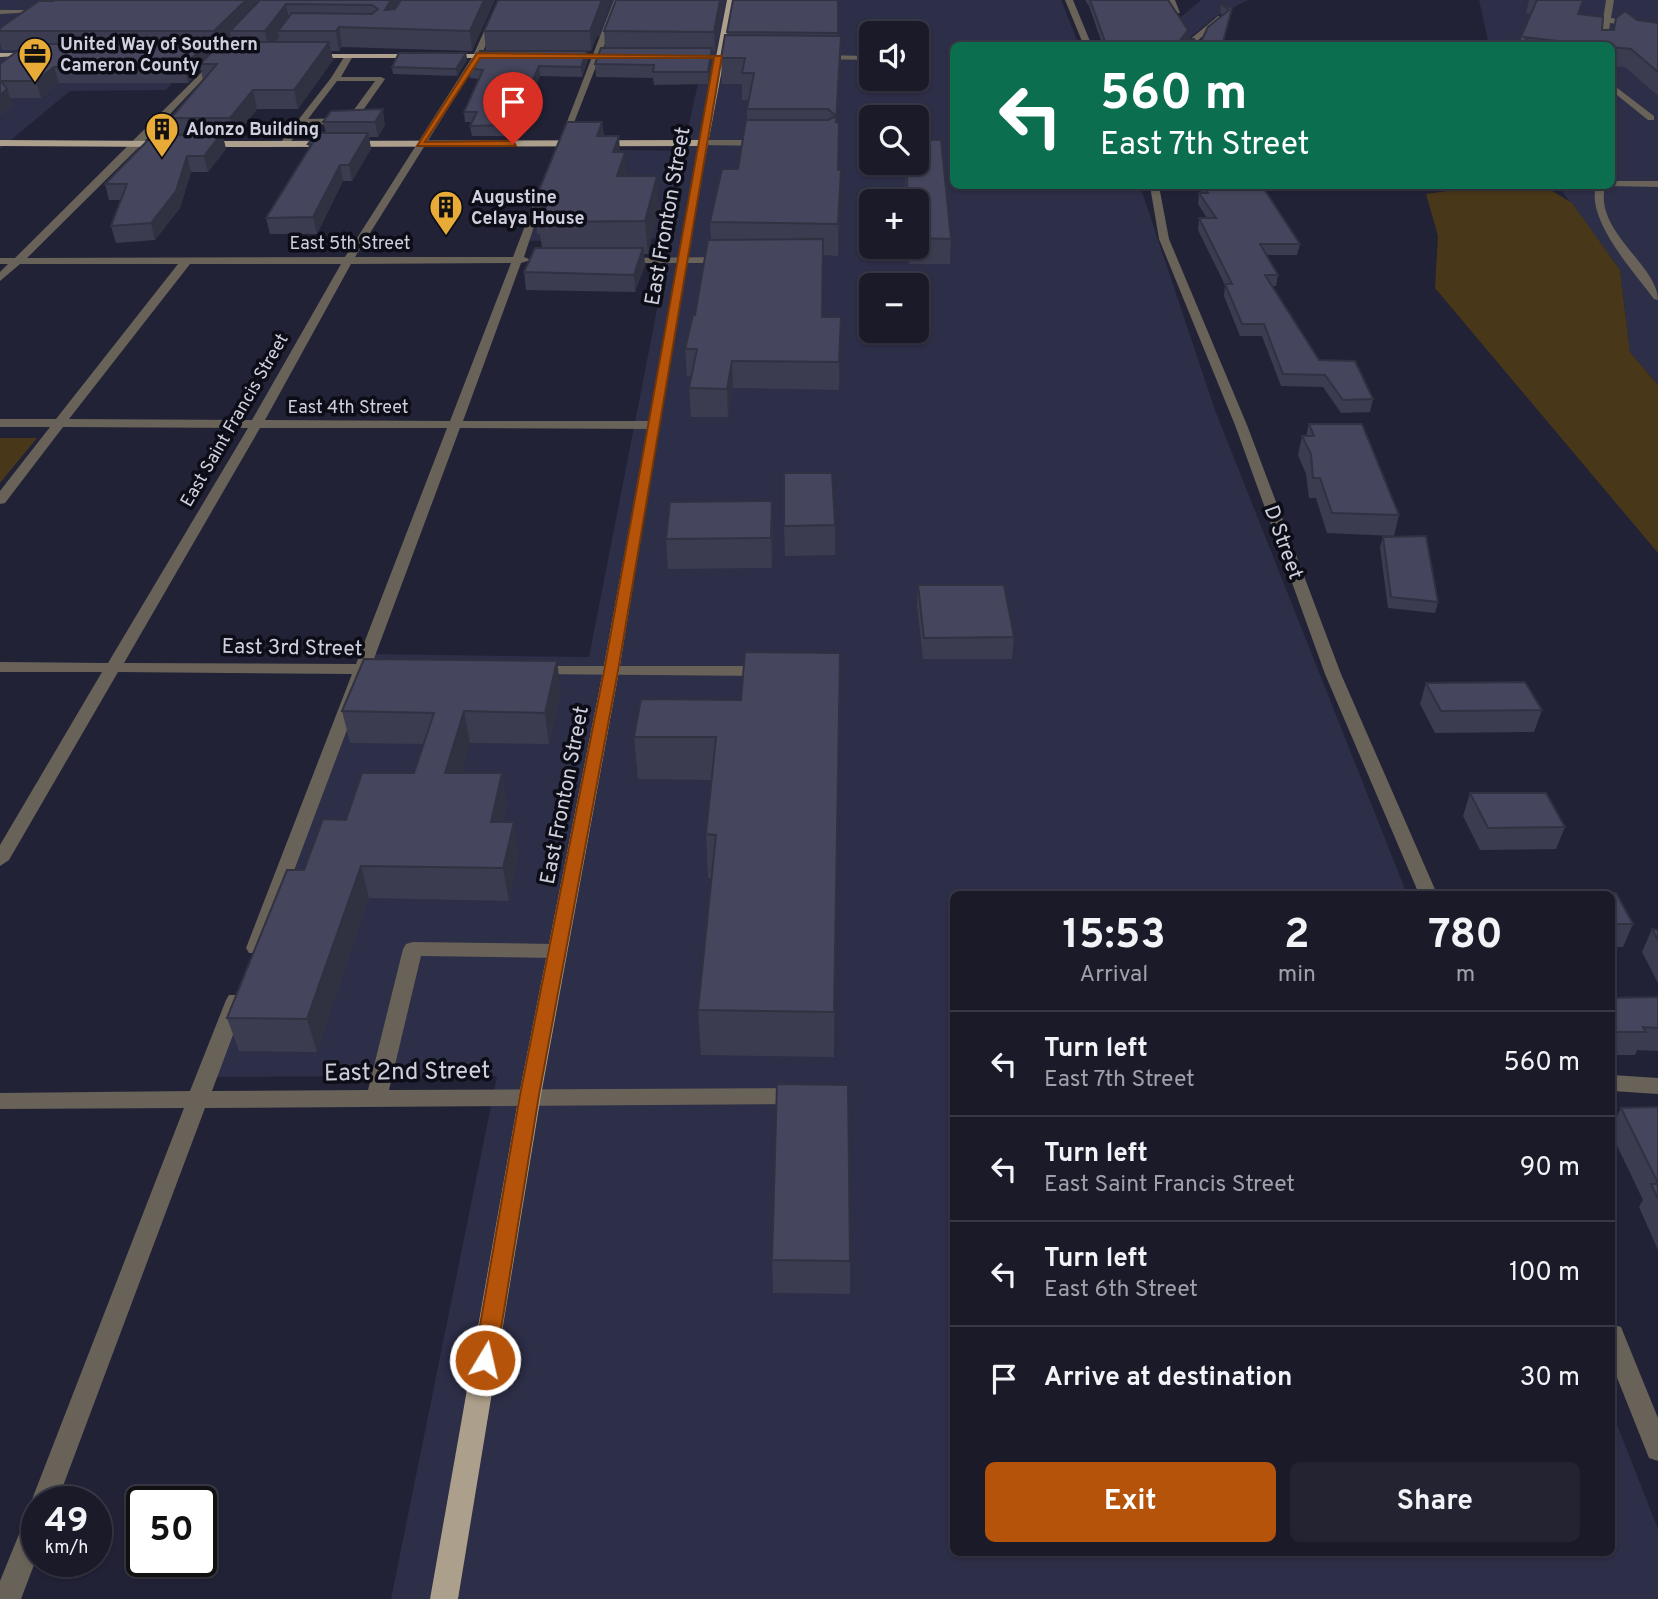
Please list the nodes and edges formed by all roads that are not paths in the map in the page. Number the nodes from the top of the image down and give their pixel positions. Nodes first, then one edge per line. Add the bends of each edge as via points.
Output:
1 (502, 0) edge
2 (618, 0) edge
3 (730, 0) edge
4 (1069, 0) edge
5 (1171, 0) edge
6 (1610, 0) edge
7 (41, 6) edge
8 (1177, 11) edge
9 (0, 12) edge
10 (33, 12) junction
11 (1221, 18) edge
12 (22, 20) edge
13 (1606, 20) junction
14 (1658, 36) edge
15 (1086, 42) edge
16 (1191, 42) edge
17 (1603, 42) edge
18 (225, 54) joint
19 (0, 55) edge
20 (41, 55) edge
21 (206, 55) edge
22 (296, 56) edge
23 (349, 56) junction
24 (477, 56) junction
25 (504, 56) edge
26 (557, 56) edge
27 (596, 56) junction
28 (623, 56) edge
29 (802, 57) edge
30 (859, 58) edge
31 (335, 79) junction
32 (1615, 89) edge
33 (1651, 118) dead end
34 (302, 122) junction
35 (703, 143) junction
36 (773, 143) edge
37 (0, 144) edge
38 (137, 144) junction
39 (183, 144) edge
40 (195, 144) edge
41 (284, 144) junction
42 (420, 144) junction
43 (556, 157) junction
44 (1615, 184) edge
45 (1658, 184) edge
46 (1155, 189) edge
47 (1598, 189) edge
48 (187, 260) junction
49 (348, 260) junction
50 (518, 260) junction
51 (545, 260) edge
52 (747, 260) edge
53 (0, 261) edge
54 (16, 261) junction
55 (613, 261) edge
56 (681, 261) junction
57 (0, 278) edge
58 (1658, 297) edge
59 (0, 424) edge
60 (60, 424) junction
61 (256, 424) junction
62 (455, 425) junction
63 (653, 425) junction
64 (0, 500) edge
65 (112, 666) junction
66 (0, 667) edge
67 (362, 668) junction
68 (390, 669) edge
69 (514, 670) edge
70 (611, 671) junction
71 (783, 671) edge
72 (0, 860) edge
73 (1427, 891) edge
74 (557, 951) junction
75 (1615, 1083) edge
76 (1658, 1086) edge
77 (530, 1095) junction
78 (814, 1096) edge
79 (377, 1097) junction
80 (198, 1099) junction
81 (0, 1101) edge
82 (1615, 1342) edge
83 (1658, 1449) edge
84 (50, 1486) edge
85 (21, 1563) edge
86 (7, 1599) edge
87 (444, 1599) edge

1 - 24 street, East Saint Francis Street
2 - 27 street
3 - 35 main road, East Fronton Street
4 - 15 street
5 - 8 street
6 - 13 street
7 - 10 street
9 - 10 street
10 - 12 street
11 - 16 street
13 - 14 street via 1639,25 1645,33
13 - 17 street
18 - 21 main road
18 - 38 street
19 - 20 main road
22 - 23 main road
23 - 24 main road
23 - 31 street
24 - 25 main road
24 - 42 street, East Saint Francis Street
26 - 27 main road
27 - 28 main road
27 - 43 street
29 - 30 street
31 - 34 street
31 - 34 street via 381,79 351,121
32 - 33 street
34 - 41 street
35 - 36 street
35 - 43 main road
35 - 56 main road, East Fronton Street
37 - 38 main road
38 - 39 main road
38 - 54 street
40 - 41 main road
41 - 42 main road
42 - 43 main road
42 - 49 street, East Saint Francis Street
43 - 50 street
44 - 45 street
46 - 73 street, D Street via 1164,239 1241,425 1333,674
47 - 58 street via 1599,208
48 - 49 street, East 5th Street
48 - 54 street, East 5th Street
48 - 60 street
49 - 50 street, East 5th Street
49 - 61 street, East Saint Francis Street
50 - 51 street, East 5th Street
50 - 62 street
52 - 56 street
53 - 54 street, East 5th Street
54 - 57 street
55 - 56 street
56 - 63 main road, East Fronton Street
59 - 60 street, East 4th Street
60 - 61 street, East 4th Street
60 - 64 street
61 - 62 street, East 4th Street
61 - 65 street, East Saint Francis Street
62 - 63 street, East 4th Street
62 - 67 street
63 - 70 main road, East Fronton Street
65 - 66 street, East 3rd Street
65 - 67 street, East 3rd Street
65 - 72 street, East Saint Francis Street
67 - 68 street, East 3rd Street
67 - 80 street
69 - 70 street
70 - 71 street
70 - 74 main road, East Fronton Street
74 - 77 main road, East Fronton Street
74 - 79 street via 413,949
75 - 76 street
77 - 78 street, East 2nd Street
77 - 79 street, East 2nd Street
77 - 87 main road, East Fronton Street
79 - 80 street, East 2nd Street
80 - 81 street, East 2nd Street
80 - 84 street
82 - 83 street
85 - 86 street

